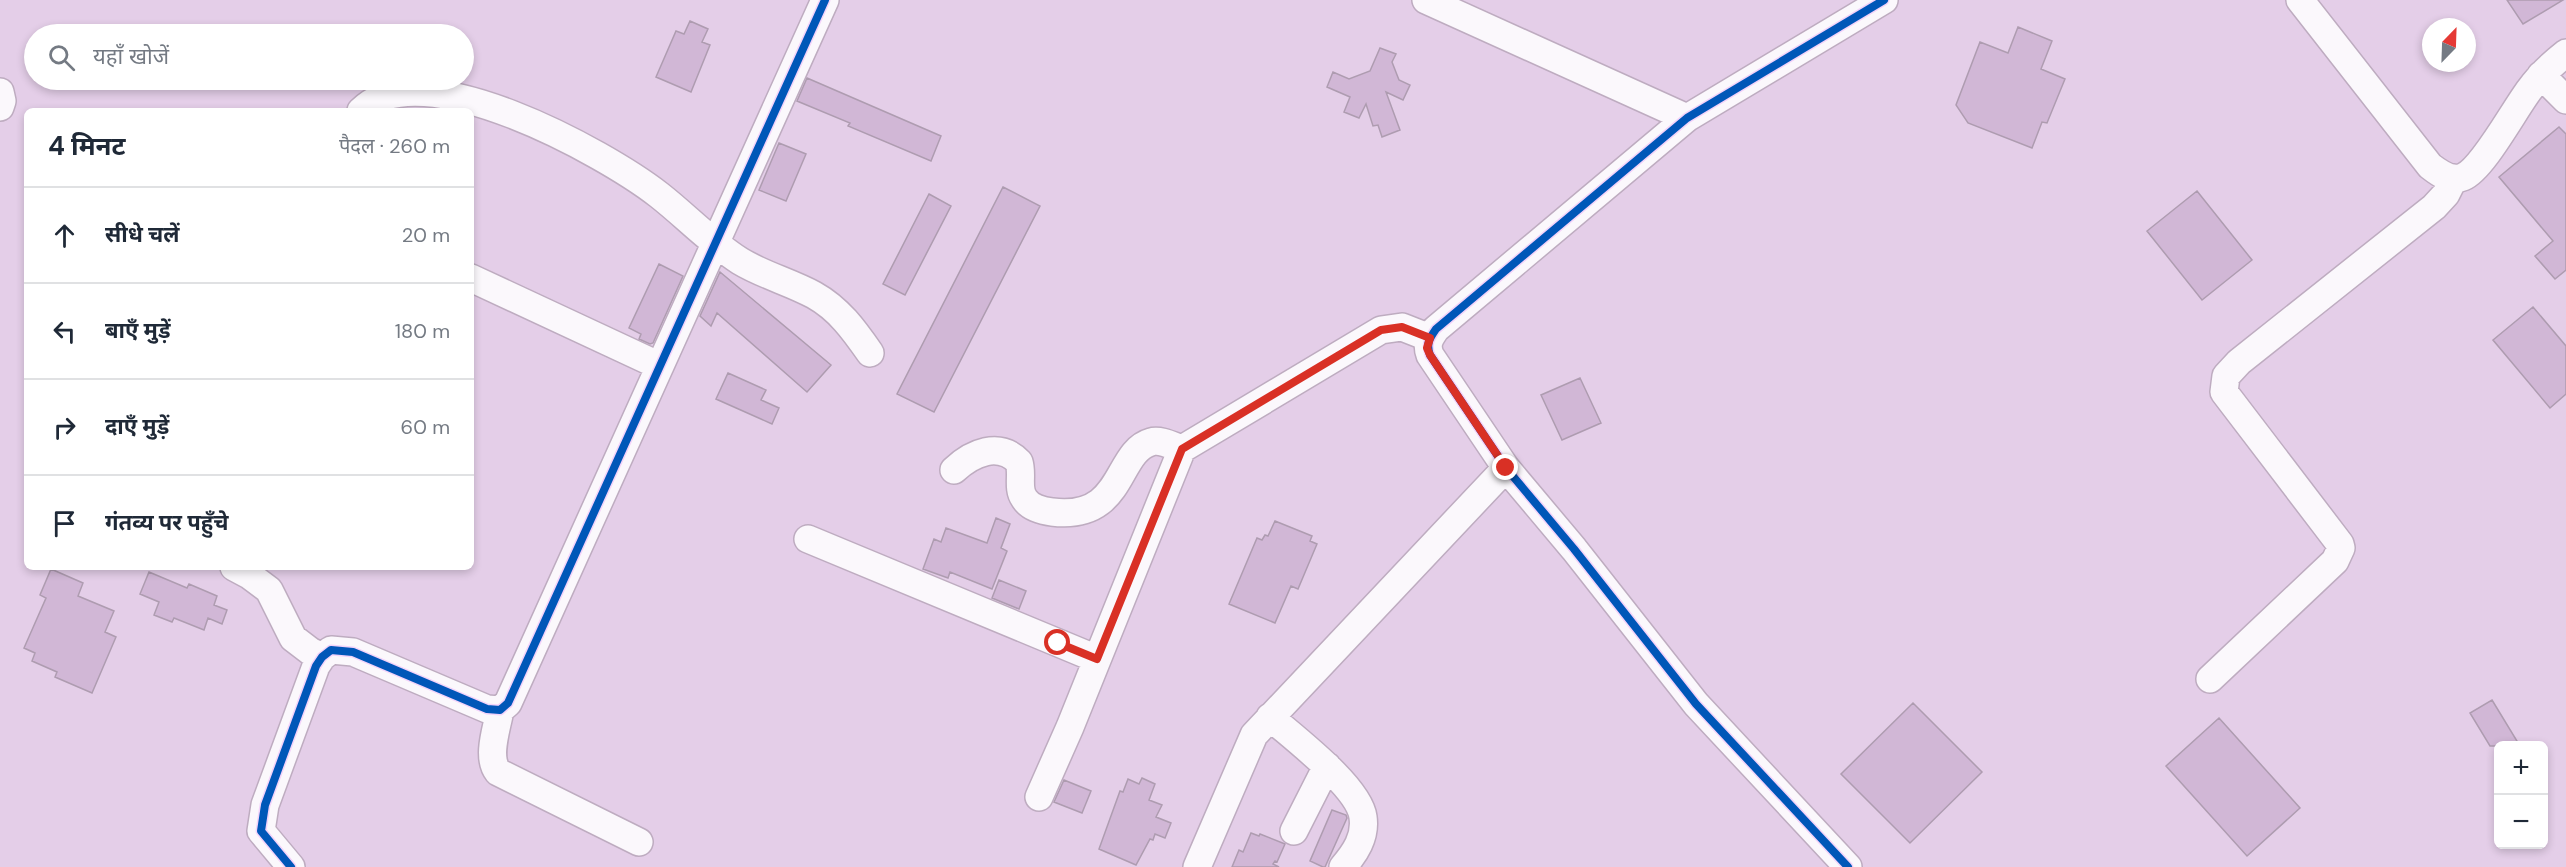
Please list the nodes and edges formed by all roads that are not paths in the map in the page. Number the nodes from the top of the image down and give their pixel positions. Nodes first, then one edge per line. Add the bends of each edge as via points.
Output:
1 (825, 0) edge
2 (1426, 0) edge
3 (2300, 0) edge
4 (1877, 2) edge
5 (2566, 53) edge
6 (2541, 75) junction
7 (0, 92) edge
8 (2566, 100) edge
9 (0, 107) edge
10 (365, 108) edge
11 (1687, 118) junction
12 (2454, 178) junction
13 (717, 244) junction
14 (474, 279) edge
15 (1430, 338) junction
16 (870, 353) dead end
17 (660, 366) junction
18 (1182, 449) junction
19 (1506, 468) junction
20 (954, 470) dead end
21 (808, 539) dead end
22 (240, 570) edge
23 (322, 657) junction
24 (1097, 659) junction
25 (2210, 679) dead end
26 (500, 710) junction
27 (1270, 717) junction
28 (1327, 766) junction
29 (1039, 797) dead end
30 (1294, 831) dead end
31 (639, 842) dead end
32 (291, 867) edge
33 (1197, 867) edge
34 (1343, 867) edge
35 (1848, 867) edge

1 - 13 street
2 - 11 street
3 - 12 street via 2430,166
4 - 11 street
5 - 6 street
6 - 8 street
6 - 12 street via 2480,162 2464,177
7 - 9 street
10 - 13 street via 380,98 401,92 432,92 476,102 611,162 659,195
11 - 15 street
12 - 25 street via 2434,207 2226,376 2224,392 2341,548 2335,561
13 - 16 street via 752,268 826,303 844,318
13 - 17 street
14 - 17 street
15 - 18 street via 1402,327 1381,330
15 - 19 street via 1430,355
17 - 26 street via 508,703
18 - 20 street via 1159,441 1146,444 1133,456 1105,498 1073,512 1047,511 1024,500 1019,462 1006,453 976,453
18 - 24 street
19 - 27 street
19 - 35 street via 1696,704
21 - 24 street
22 - 23 street via 269,590 293,638
23 - 26 street via 331,650 353,652 487,709
23 - 32 street via 307,689 261,825 261,831
24 - 29 street
26 - 31 street via 493,752 498,772
27 - 28 street
27 - 33 street via 1246,750
28 - 30 street
28 - 34 street via 1352,795 1363,817 1360,842

